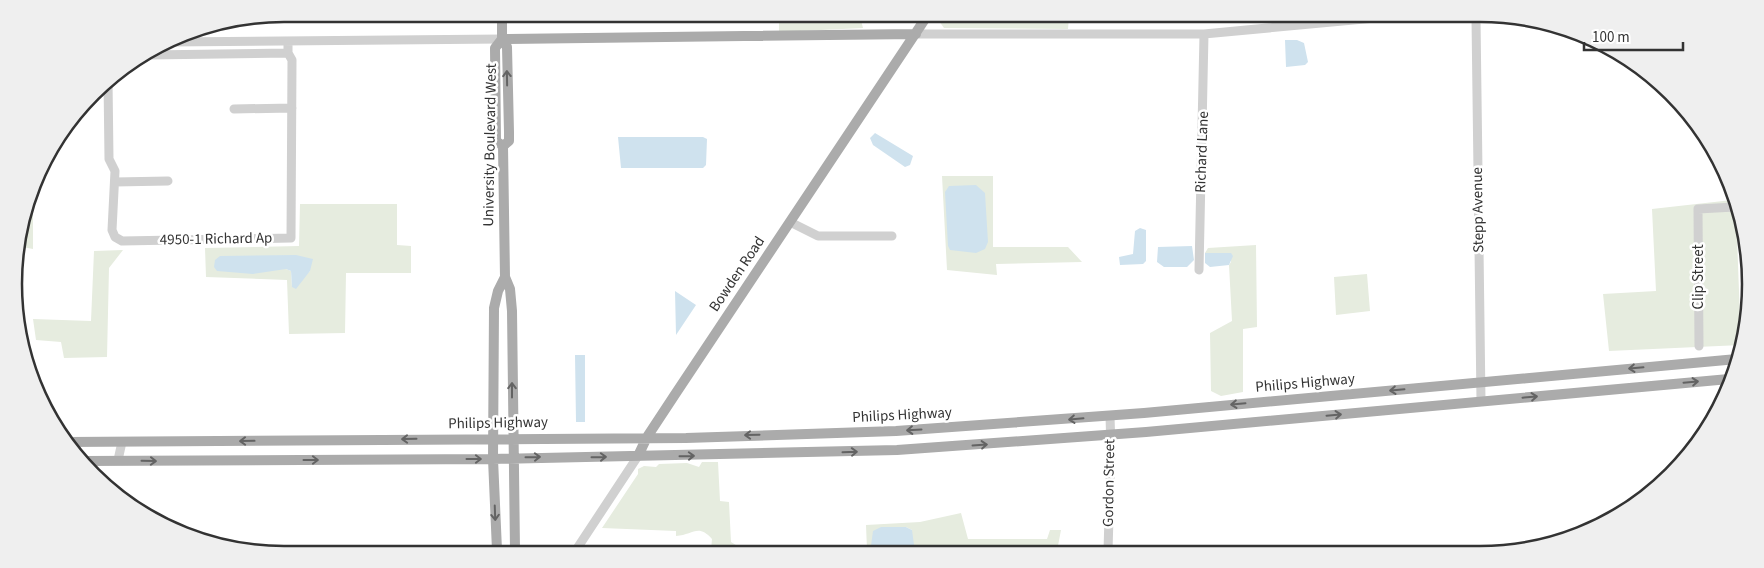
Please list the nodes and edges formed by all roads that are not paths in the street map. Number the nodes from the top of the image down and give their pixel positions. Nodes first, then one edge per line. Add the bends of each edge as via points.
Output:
1 (502, 22) edge
2 (923, 22) edge
3 (1332, 22) edge
4 (1476, 22) edge
5 (916, 34) junction
6 (1204, 34) junction
7 (502, 39) junction
8 (288, 41) junction
9 (184, 42) edge
10 (288, 53) junction
11 (158, 55) edge
12 (108, 91) edge
13 (292, 108) junction
14 (234, 109) dead end
15 (168, 181) dead end
16 (115, 182) junction
17 (1730, 207) edge
18 (790, 222) junction
19 (892, 236) dead end
20 (1199, 270) dead end
21 (505, 277) junction
22 (1699, 346) dead end
23 (1731, 360) edge
24 (1591, 372) junction
25 (1724, 379) edge
26 (1480, 382) junction
27 (1446, 385) junction
28 (1593, 391) junction
29 (1304, 398) junction
30 (1481, 401) junction
31 (1266, 402) junction
32 (1447, 404) junction
33 (1110, 416) junction
34 (1306, 417) junction
35 (1268, 421) junction
36 (896, 430) junction
37 (1110, 435) junction
38 (648, 437) junction
39 (493, 438) junction
40 (513, 438) junction
41 (76, 442) edge
42 (122, 442) junction
43 (897, 450) junction
44 (638, 456) junction
45 (513, 458) junction
46 (493, 459) junction
47 (118, 460) junction
48 (91, 461) edge
49 (497, 546) edge
50 (515, 546) edge
51 (579, 546) edge
52 (1108, 546) edge

1 - 7 main road, University Boulevard West
2 - 5 main road, Bowden Road
3 - 6 street
4 - 26 street, Stepp Avenue
5 - 6 street
5 - 7 main road
5 - 18 main road, Bowden Road
6 - 20 street, Richard Lane
7 - 8 street
7 - 21 main road, University Boulevard West via 507,47 509,132 509,141 503,146
8 - 9 street
8 - 10 street, 4950-1 Richard Ap
10 - 11 street
10 - 13 street, 4950-1 Richard Ap via 292,60
12 - 16 street, 4950-1 Richard Ap via 109,159 115,170
13 - 14 street
13 - 16 street, 4950-1 Richard Ap via 291,238 122,241 112,230
15 - 16 street
17 - 22 street, Clip Street via 1698,209
18 - 19 street via 818,236
18 - 38 main road, Bowden Road
21 - 39 main road, University Boulevard West via 494,308
40 -> 21 main road, University Boulevard West via 512,311
23 -> 24 main road, Philips Highway
24 - 26 main road, Philips Highway
24 - 28 main road
28 -> 25 main road
26 - 27 main road, Philips Highway
26 - 30 street, Stepp Avenue
27 -> 29 main road, Philips Highway
27 - 32 main road
30 -> 28 main road
29 - 31 main road, Philips Highway
29 - 34 main road
30 - 32 main road
31 -> 33 main road, Philips Highway
31 - 35 main road
34 -> 32 main road
33 -> 36 main road, Philips Highway
33 - 37 street, Gordon Street
34 - 35 main road
35 - 37 main road
36 -> 38 main road, Philips Highway
36 - 43 main road
43 -> 37 main road
37 - 52 street, Gordon Street
38 - 40 main road, Philips Highway
38 - 44 main road, Bowden Road
39 - 40 main road, Philips Highway
39 -> 42 main road, Philips Highway
39 - 46 main road, University Boulevard West
40 - 45 main road, University Boulevard West
41 - 42 main road, Philips Highway
42 - 47 street
44 -> 43 main road
45 -> 44 main road
44 - 51 street, Bowden Road
45 - 46 main road
45 - 50 main road, University Boulevard West
47 -> 46 main road
46 -> 49 main road, University Boulevard West
47 - 48 main road

